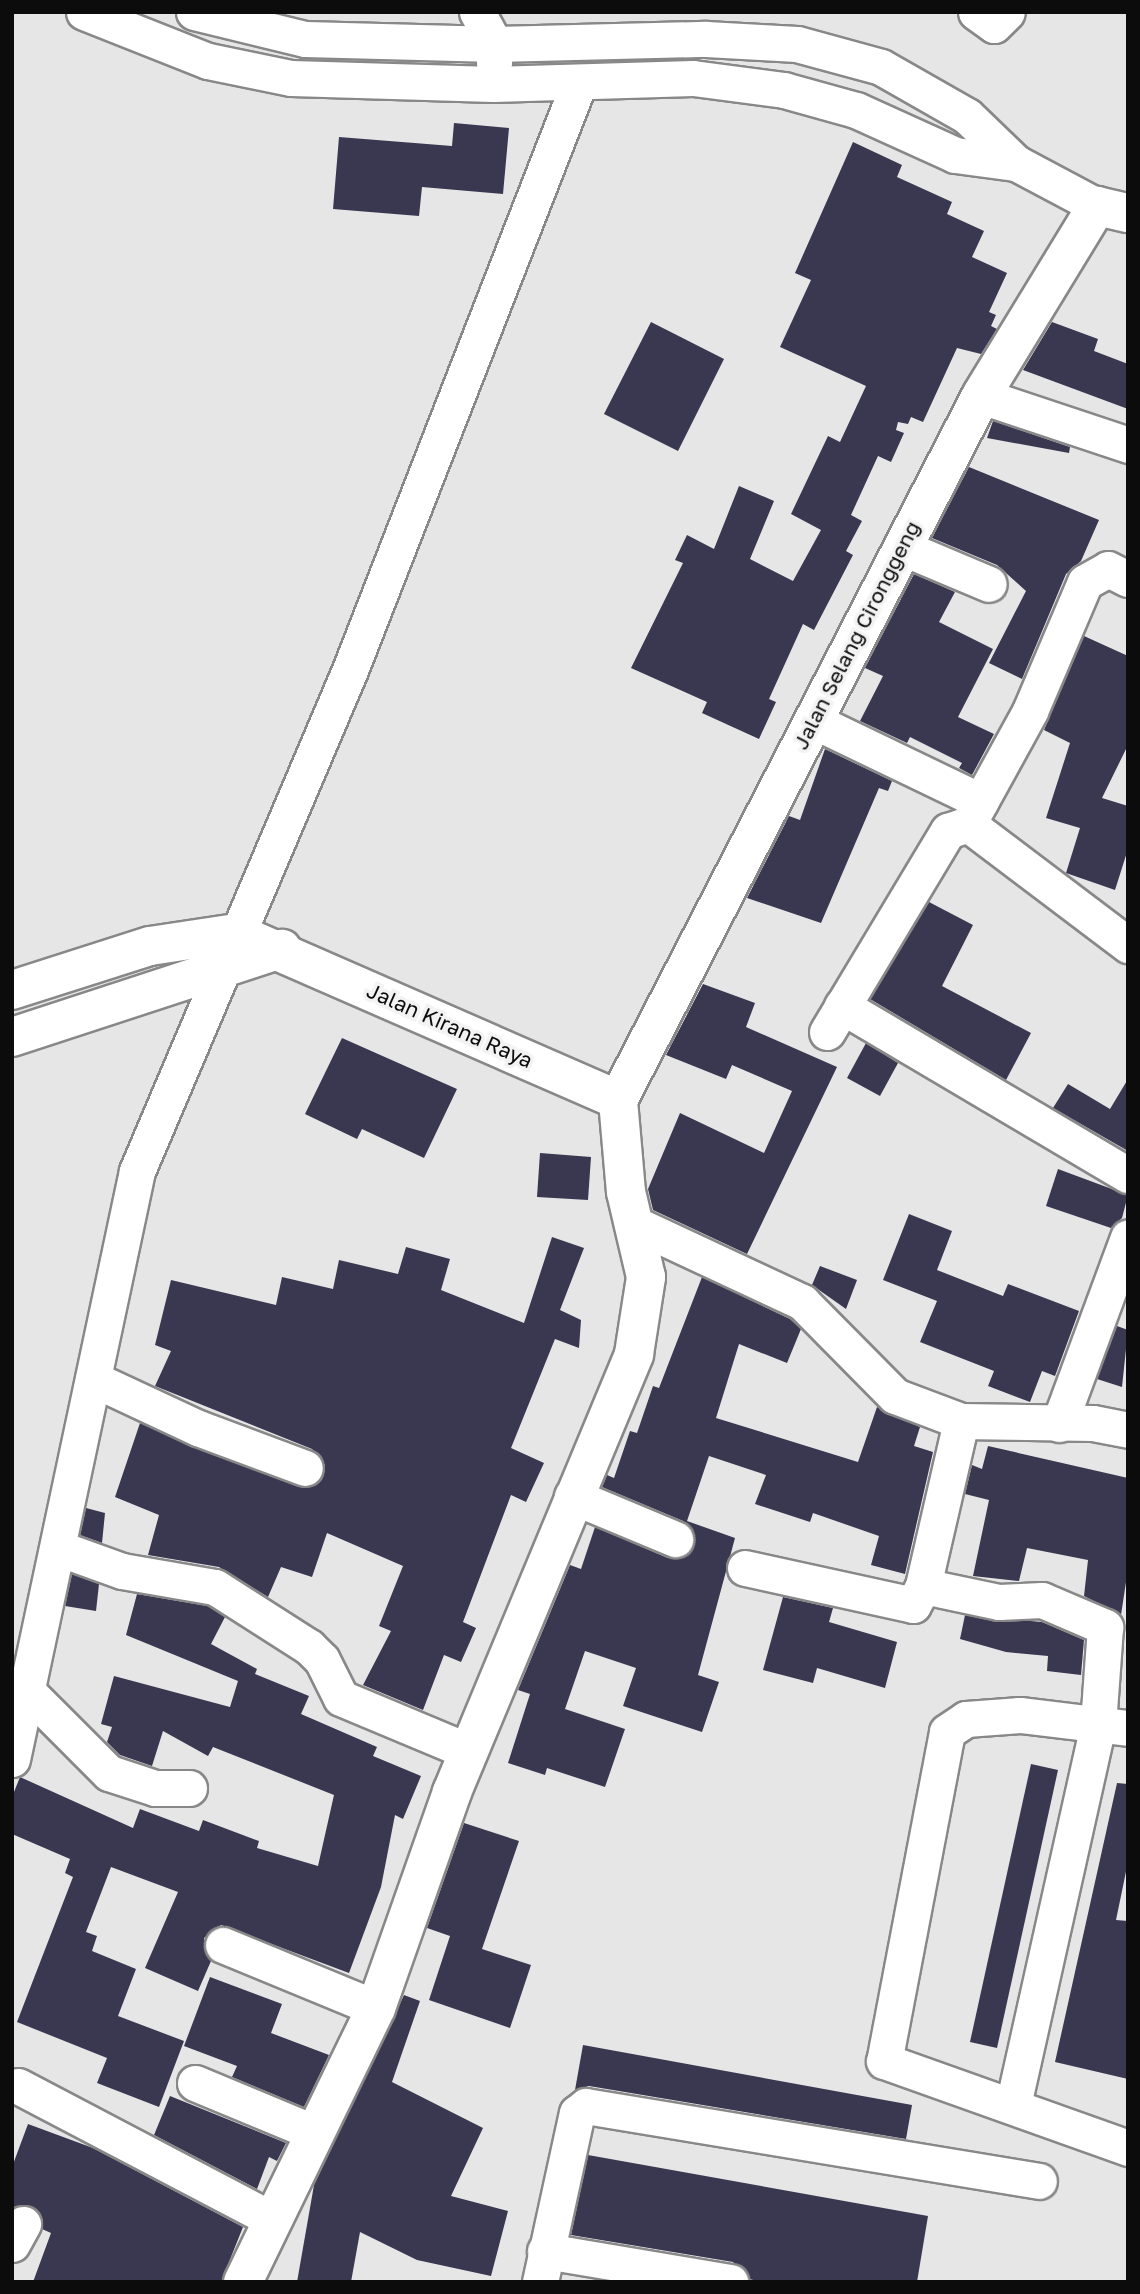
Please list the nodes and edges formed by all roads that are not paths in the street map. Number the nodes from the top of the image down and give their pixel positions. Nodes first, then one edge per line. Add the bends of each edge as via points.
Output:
1 (83, 12) edge
2 (194, 12) edge
3 (477, 12) edge
4 (976, 12) edge
5 (1007, 12) edge
6 (715, 39) junction
7 (495, 44) junction
8 (706, 79) junction
9 (579, 83) junction
10 (493, 84) junction
11 (1016, 163) junction
12 (1112, 210) edge
13 (981, 396) junction
14 (1128, 444) edge
15 (901, 547) junction
16 (1128, 579) edge
17 (989, 584) dead end
18 (812, 720) junction
19 (974, 812) junction
20 (236, 933) junction
21 (1128, 945) edge
22 (282, 949) junction
23 (223, 972) junction
24 (12, 990) edge
25 (12, 1037) edge
26 (618, 1100) junction
27 (1128, 1175) edge
28 (637, 1225) junction
29 (1128, 1237) edge
30 (1121, 1281) edge
31 (93, 1380) junction
32 (961, 1421) junction
33 (1059, 1424) junction
34 (1128, 1430) edge
35 (305, 1468) dead end
36 (572, 1496) junction
37 (675, 1539) dead end
38 (58, 1548) junction
39 (745, 1568) dead end
40 (923, 1586) junction
41 (27, 1691) junction
42 (1113, 1726) edge
43 (468, 1751) junction
44 (12, 1759) edge
45 (189, 1788) dead end
46 (223, 1945) dead end
47 (376, 2008) junction
48 (195, 2082) dead end
49 (18, 2086) dead end
50 (1013, 2106) junction
51 (315, 2133) junction
52 (1128, 2148) edge
53 (1039, 2180) dead end
54 (273, 2220) junction
55 (542, 2267) edge
56 (243, 2282) edge
57 (730, 2282) edge

1 - 10 street via 208,61 256,73
2 - 7 street via 305,40
3 - 7 street
4 - 5 street via 994,24
6 - 7 street
6 - 8 street
6 - 11 street via 797,44 881,67 967,116
7 - 10 street
8 - 9 street
8 - 11 street via 784,90 856,110 956,155
9 - 10 street
9 - 20 street via 345,683
11 - 12 street
12 - 13 street, Jalan Selang Cironggeng
13 - 14 street
13 - 15 street, Jalan Selang Cironggeng
15 - 17 street
15 - 18 street, Jalan Selang Cironggeng
16 - 19 street via 1108,569 1085,582 1030,710
18 - 19 street
18 - 26 street, Jalan Selang Cironggeng
19 - 21 street
19 - 27 street via 948,831 834,1019
20 - 22 street, Jalan Kirana Raya
20 - 23 street
20 - 24 street, Jalan Kirana Raya via 150,946
22 - 23 street
22 - 26 street, Jalan Kirana Raya
23 - 25 street
23 - 31 street via 137,1171
26 - 28 street via 626,1192
28 - 32 street via 802,1302 895,1396
28 - 36 street via 646,1277 634,1354
29 - 30 street
30 - 33 street
31 - 35 street via 198,1428
31 - 38 street
32 - 33 street
32 - 40 street
33 - 34 street
36 - 37 street
36 - 43 street
38 - 41 street
38 - 43 street via 122,1571 215,1587 309,1647 322,1660 341,1698
39 - 40 street via 907,1606 918,1600
40 - 42 street via 999,1602 1042,1600 1105,1627
41 - 44 street
41 - 45 street via 109,1773 143,1785
42 - 50 street
42 - 50 street via 1020,1715 981,1717 956,1724 945,1737 884,2061
43 - 47 street
46 - 47 street
47 - 51 street
48 - 51 street
49 - 54 street
50 - 52 street
51 - 54 street
53 - 55 street via 591,2105 577,2113
54 - 56 street
55 - 57 street

